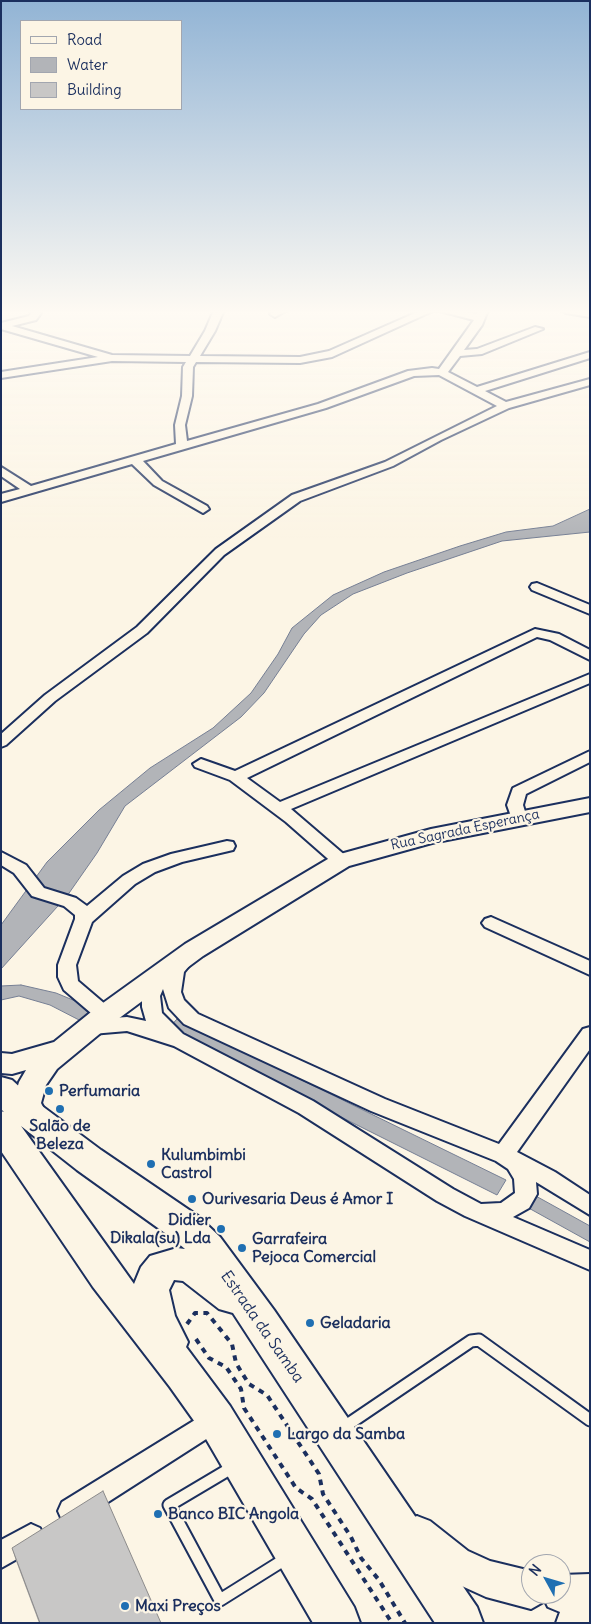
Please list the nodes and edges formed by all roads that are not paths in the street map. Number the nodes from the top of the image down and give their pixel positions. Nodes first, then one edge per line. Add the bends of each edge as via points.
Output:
1 (187, 386) edge
2 (375, 386) edge
3 (469, 386) edge
4 (491, 386) edge
5 (577, 386) edge
6 (478, 390) junction
7 (505, 406) junction
8 (182, 444) junction
9 (134, 459) junction
10 (1, 470) edge
11 (29, 490) junction
12 (1, 498) edge
13 (203, 510) dead end
14 (537, 587) dead end
15 (590, 610) edge
16 (590, 656) edge
17 (590, 678) edge
18 (1, 742) edge
19 (590, 756) edge
20 (201, 764) dead end
21 (236, 777) junction
22 (590, 805) edge
23 (279, 808) junction
24 (519, 818) junction
25 (227, 846) dead end
26 (1, 857) edge
27 (341, 861) junction
28 (84, 919) junction
29 (491, 923) dead end
30 (194, 950) junction
31 (590, 968) edge
32 (164, 973) junction
33 (99, 1021) junction
34 (590, 1034) edge
35 (181, 1041) junction
36 (65, 1048) junction
37 (1, 1063) edge
38 (1, 1089) edge
39 (35, 1119) junction
40 (1, 1124) edge
41 (503, 1155) junction
42 (590, 1206) edge
43 (473, 1210) junction
44 (590, 1260) edge
45 (261, 1322) junction
46 (184, 1374) junction
47 (216, 1419) junction
48 (590, 1420) edge
49 (334, 1434) junction
50 (243, 1461) junction
51 (371, 1487) junction
52 (297, 1552) junction
53 (1, 1556) edge
54 (521, 1587) edge
55 (590, 1593) edge
56 (571, 1594) edge
57 (590, 1612) edge
58 (338, 1623) edge
59 (461, 1623) edge
60 (575, 1623) edge

1 - 8 street via 180,425
2 - 8 street via 322,406
3 - 6 street
4 - 6 street
5 - 7 street
6 - 7 street
7 - 18 street via 436,438 390,464 307,493 287,504 220,552 142,630 50,698
8 - 9 street
9 - 11 street
9 - 13 street via 158,483
10 - 11 street
11 - 12 street
14 - 15 street
16 - 21 street via 554,637 535,633
17 - 23 street
19 - 24 street via 519,791 515,805
20 - 21 street
21 - 23 street
22 - 24 street, Rua Sagrada Esperança
23 - 27 street
24 - 27 street, Rua Sagrada Esperança via 422,838
25 - 28 street via 149,868 129,880
26 - 28 street via 20,869 38,892 83,912
27 - 30 street, Rua Sagrada Esperança
28 - 33 street via 67,964 67,977
29 - 31 street
30 - 32 street, Rua Sagrada Esperança
30 - 41 street via 176,969 172,980 176,1003 191,1018 370,1102
32 - 33 street, Rua Sagrada Esperança
32 - 35 street via 151,996 153,1016
33 - 35 street via 143,1027
33 - 36 street, Rua Sagrada Esperança
34 - 41 street
35 - 43 street via 306,1107
36 - 37 street via 35,1059
36 - 39 street, Rua Sagrada Esperança via 47,1062 33,1082 27,1103
38 - 39 main road, Estrada da Samba
39 - 45 main road, Estrada da Samba via 185,1227 207,1248
40 - 46 main road via 106,1276
41 - 42 street
41 - 43 street via 515,1163 525,1177 526,1194 514,1208 501,1212
43 - 44 street
45 - 46 main road via 191,1266 163,1267 154,1278 151,1290 157,1317
45 - 49 main road, Estrada da Samba
46 - 47 main road
47 - 50 main road
47 - 53 street
48 - 49 lane via 479,1340 471,1342
49 - 51 main road, Estrada da Samba
50 - 52 main road
50 - 52 lane via 169,1505 220,1600
51 - 54 street via 423,1541 456,1564 486,1578
51 - 59 main road, Estrada da Samba
52 - 58 main road
55 - 56 street
57 - 60 street

